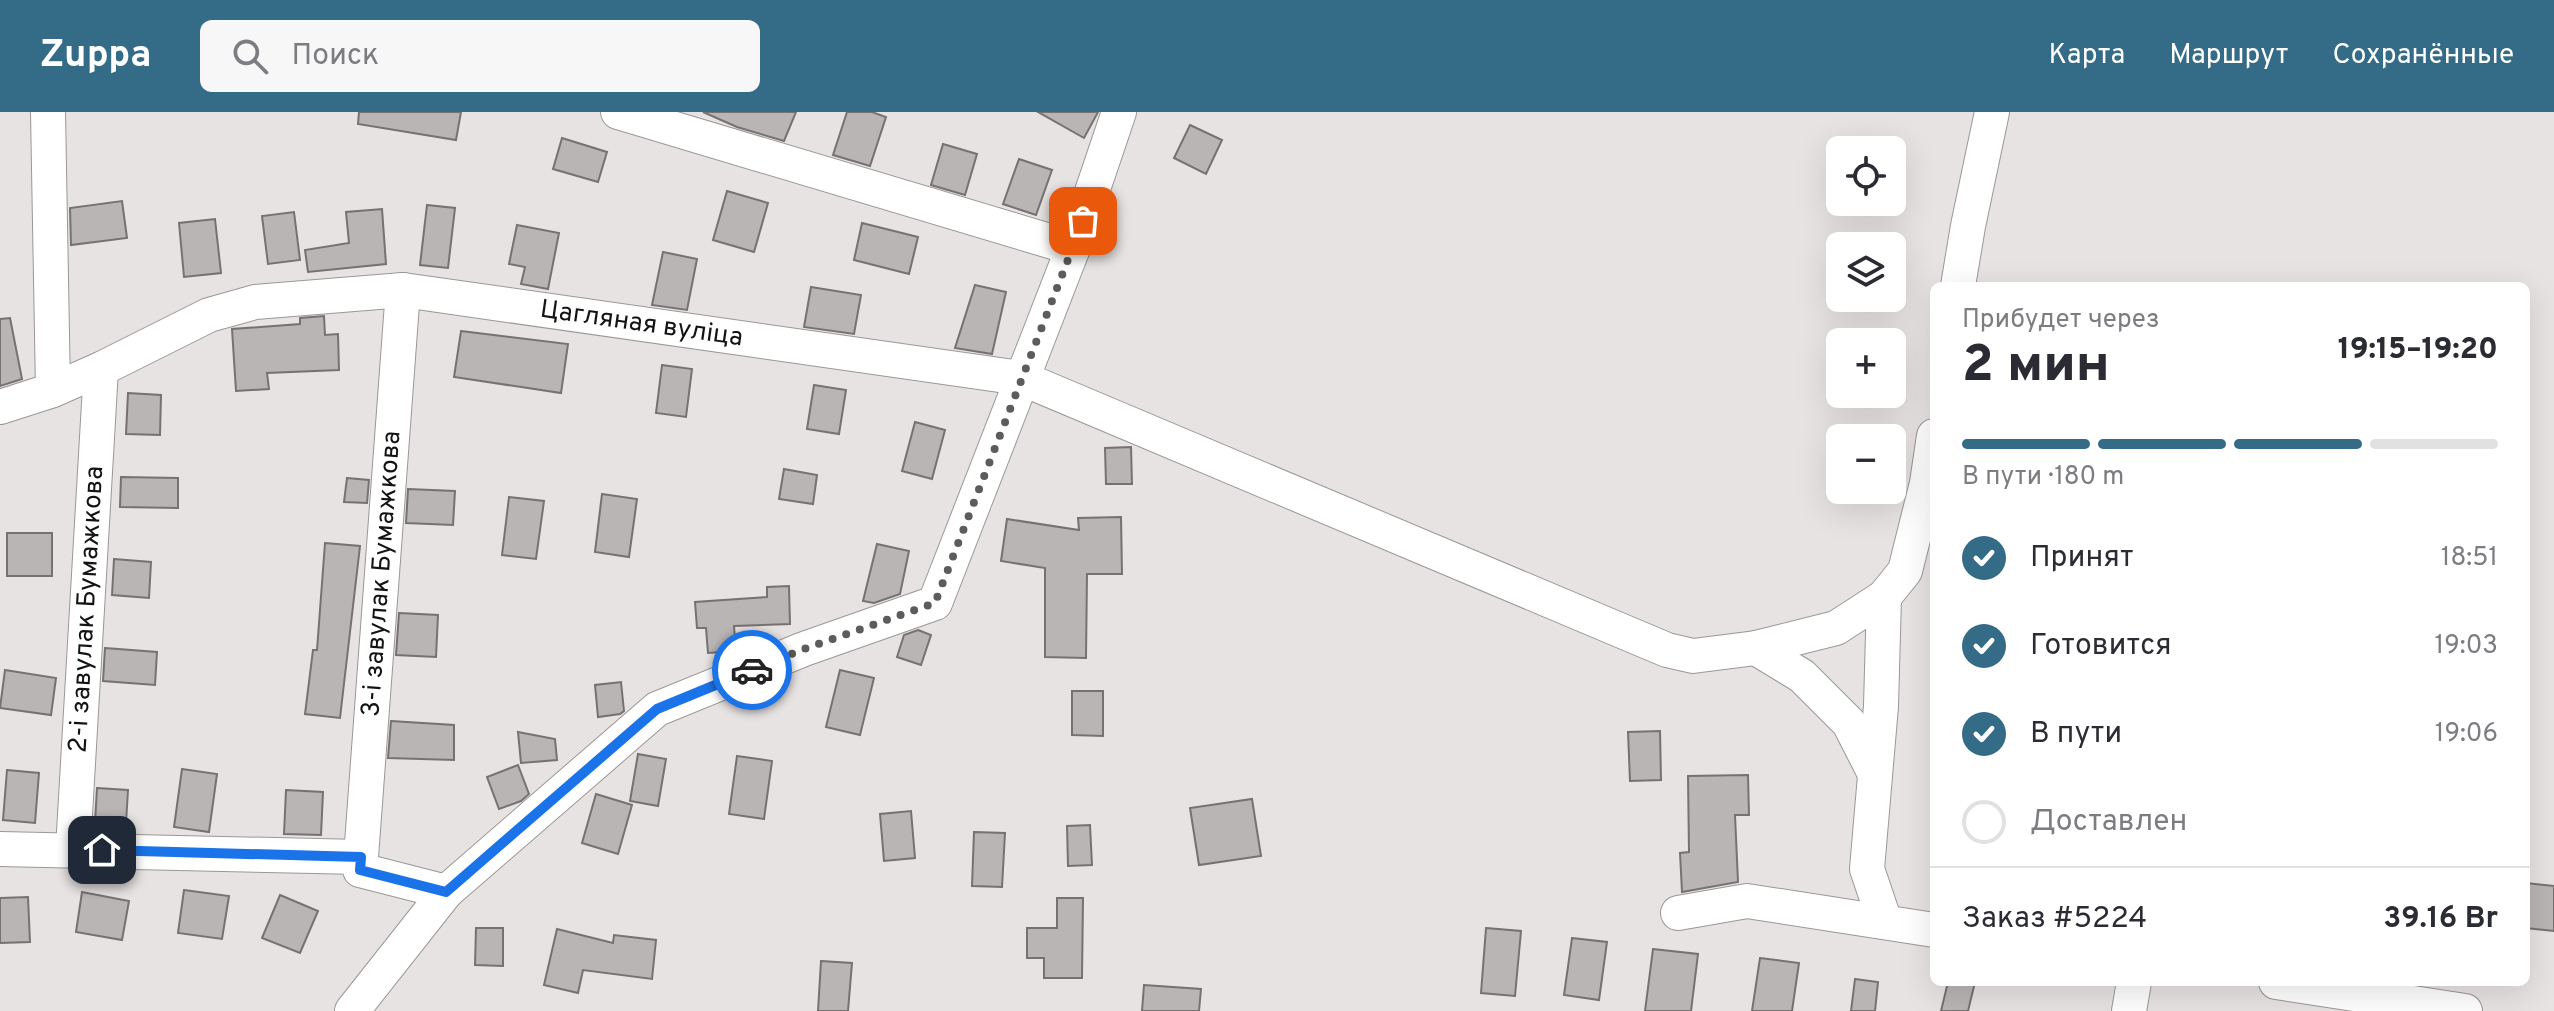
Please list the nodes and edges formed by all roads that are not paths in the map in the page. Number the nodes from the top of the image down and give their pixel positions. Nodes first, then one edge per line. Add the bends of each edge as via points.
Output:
1 (48, 112) edge
2 (618, 112) edge
3 (1119, 112) edge
4 (1992, 112) edge
5 (1073, 248) junction
6 (1959, 282) edge
7 (403, 290) junction
8 (101, 369) junction
9 (1021, 378) junction
10 (53, 390) junction
11 (0, 407) edge
12 (1930, 463) edge
13 (1884, 597) junction
14 (1756, 648) junction
15 (1875, 774) junction
16 (0, 849) edge
17 (73, 849) junction
18 (361, 857) junction
19 (446, 892) junction
20 (1678, 913) dead end
21 (1885, 922) junction
22 (1930, 929) edge
23 (2133, 986) edge
24 (2302, 986) edge
25 (352, 1011) edge
26 (2129, 1011) edge
27 (2465, 1011) edge

1 - 10 street
2 - 5 street
3 - 5 street
4 - 6 street
5 - 9 street
7 - 8 street, Цагляная вуліца via 255,302 209,315
7 - 9 street, Цагляная вуліца
7 - 18 street, 3-і завулак Бумажкова
8 - 10 street, Цагляная вуліца
8 - 17 street, 2-і завулак Бумажкова
9 - 14 street, Цагляная вуліца via 1667,650 1693,656
9 - 19 street via 935,603 657,709
10 - 11 street, Цагляная вуліца
12 - 13 street via 1905,571
13 - 14 street, Цагляная вуліца via 1836,628
13 - 15 street
14 - 15 street via 1802,676 1849,723
15 - 21 street via 1867,869
16 - 17 street
17 - 18 street
18 - 19 street via 360,870
19 - 25 street
20 - 21 street via 1747,901
21 - 22 street
23 - 26 street
24 - 27 street

